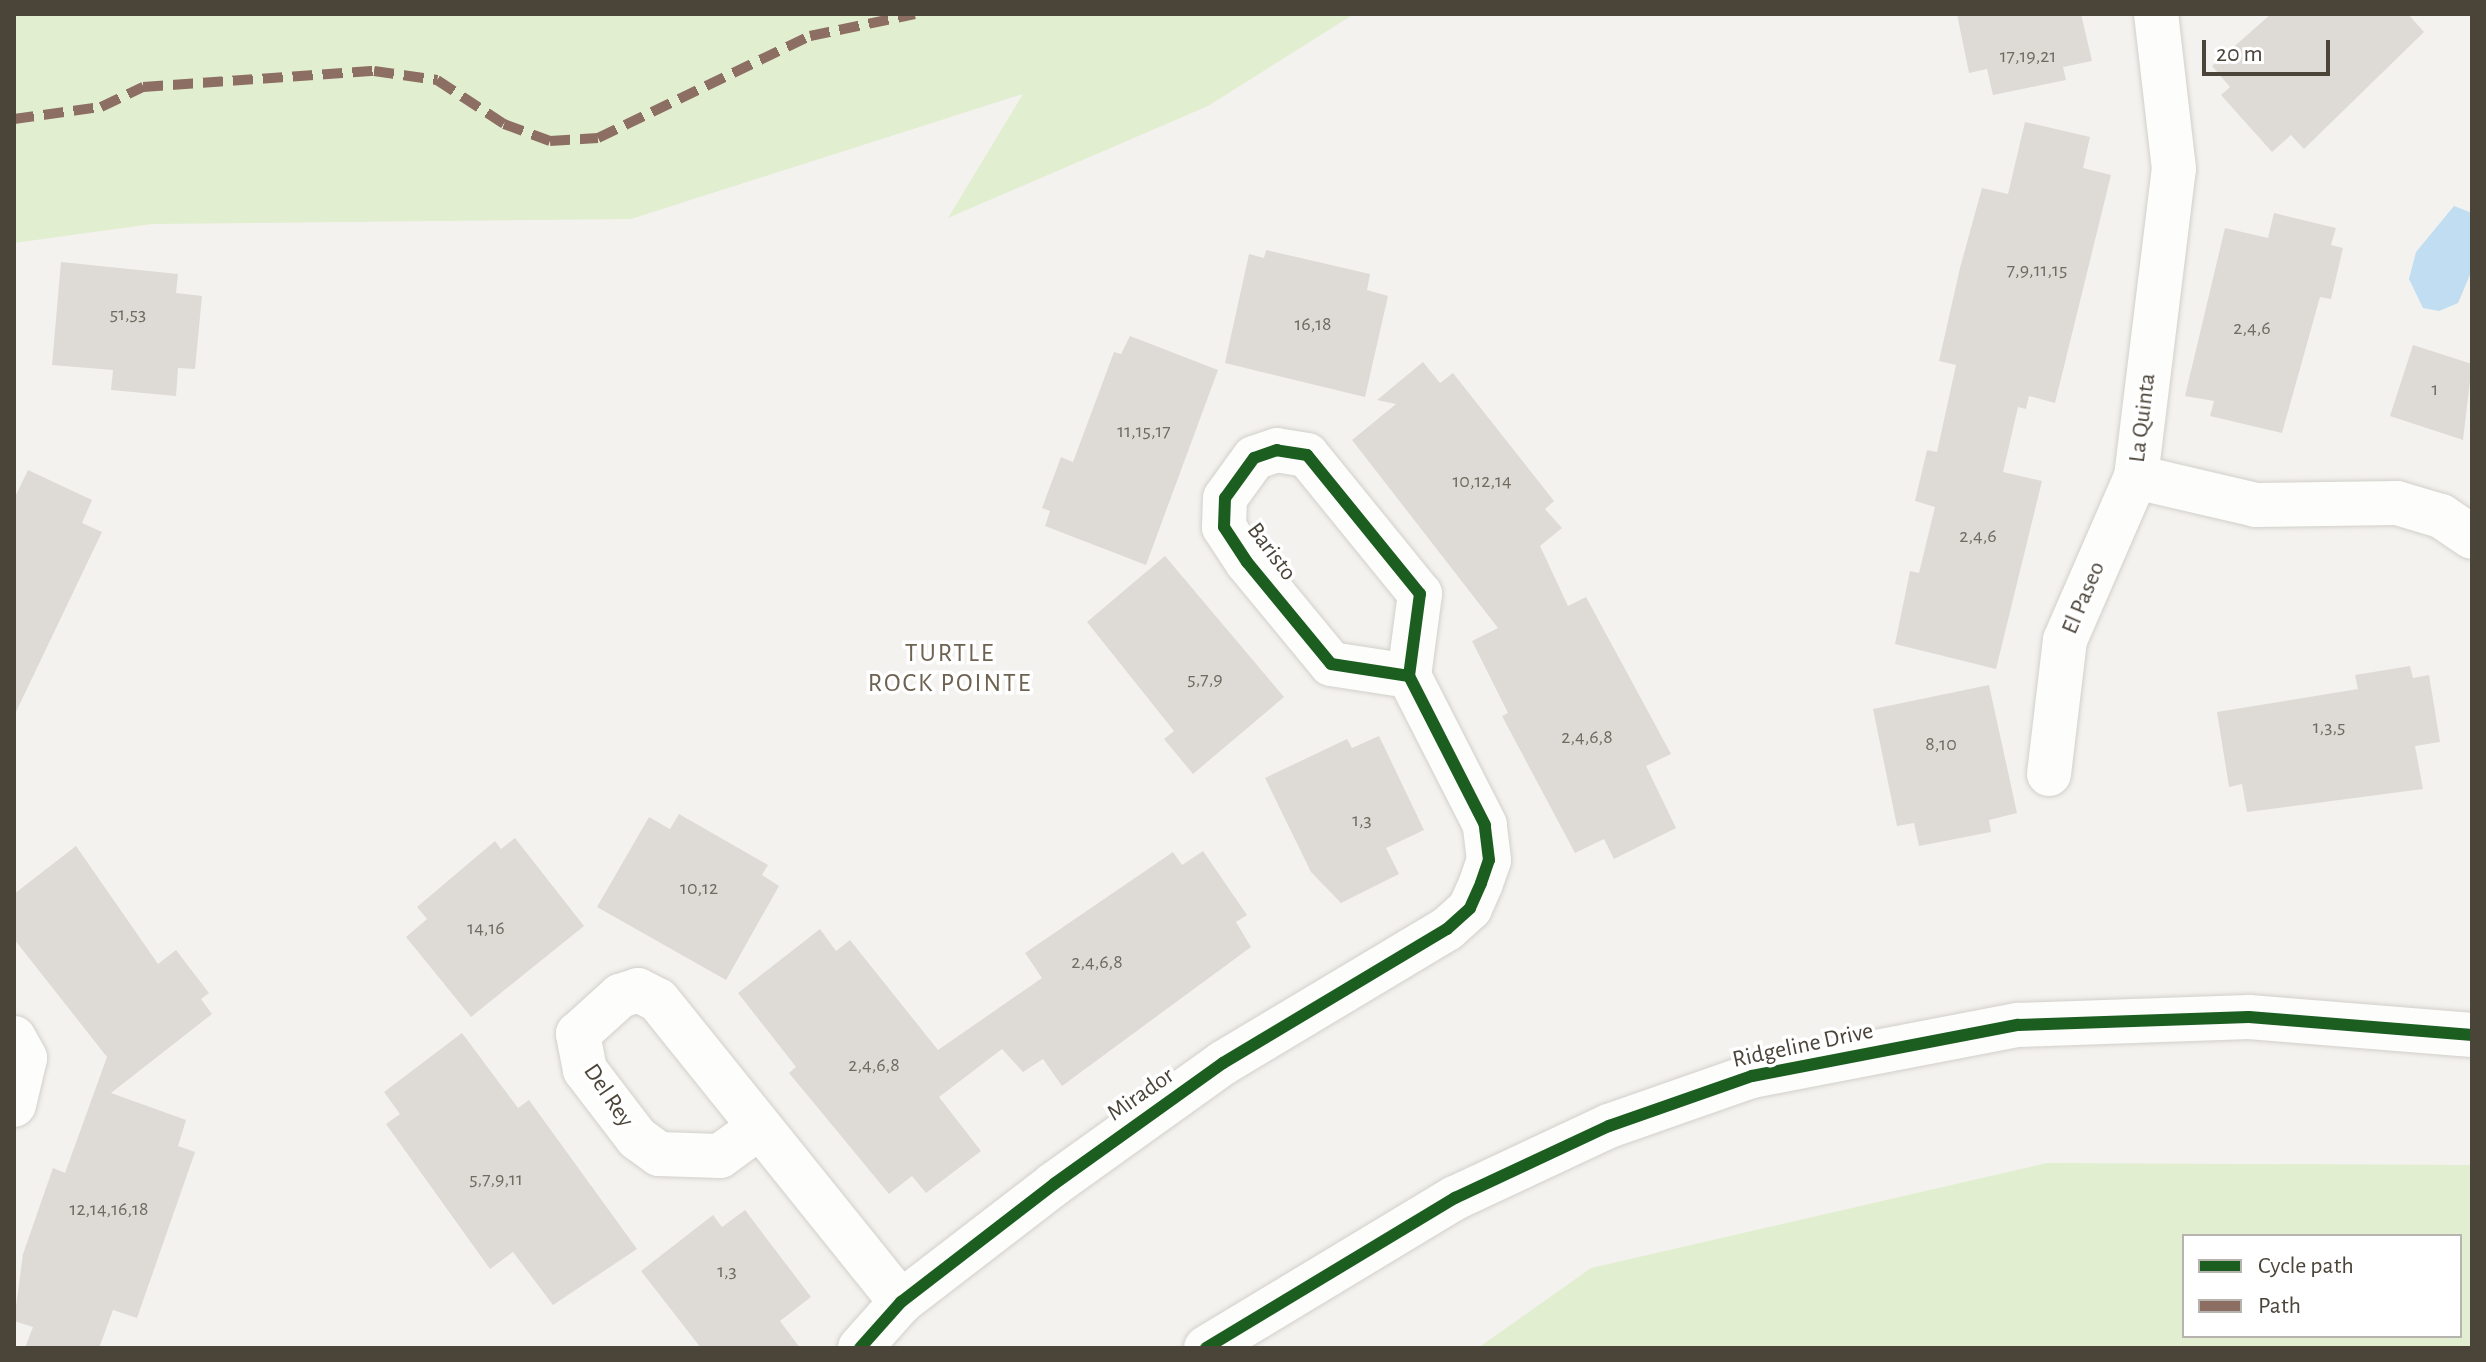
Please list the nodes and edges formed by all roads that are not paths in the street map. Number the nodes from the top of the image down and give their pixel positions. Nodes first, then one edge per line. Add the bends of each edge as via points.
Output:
1 (2156, 14) edge
2 (2136, 477) junction
3 (2472, 537) edge
4 (1409, 676) junction
5 (2049, 774) dead end
6 (2472, 1035) edge
7 (14, 1038) edge
8 (14, 1105) edge
9 (757, 1129) dead end
10 (901, 1302) junction
11 (860, 1348) edge
12 (1206, 1348) edge

1 - 2 street, La Quinta via 2174,169
2 - 3 street, La Quinta via 2256,505 2397,503 2441,516
2 - 5 street, El Paseo via 2065,640
4 - 4 street, Baristo via 1420,594 1307,455 1277,450 1254,458 1225,498 1224,527 1247,562 1331,664
4 - 10 street, Mirador via 1485,825 1489,860 1470,908 1223,1063
6 - 12 street, Ridgeline Drive via 2249,1017 2018,1025 1752,1076 1609,1126 1455,1198
7 - 8 street via 25,1058
9 - 10 street
10 - 11 street, Mirador

